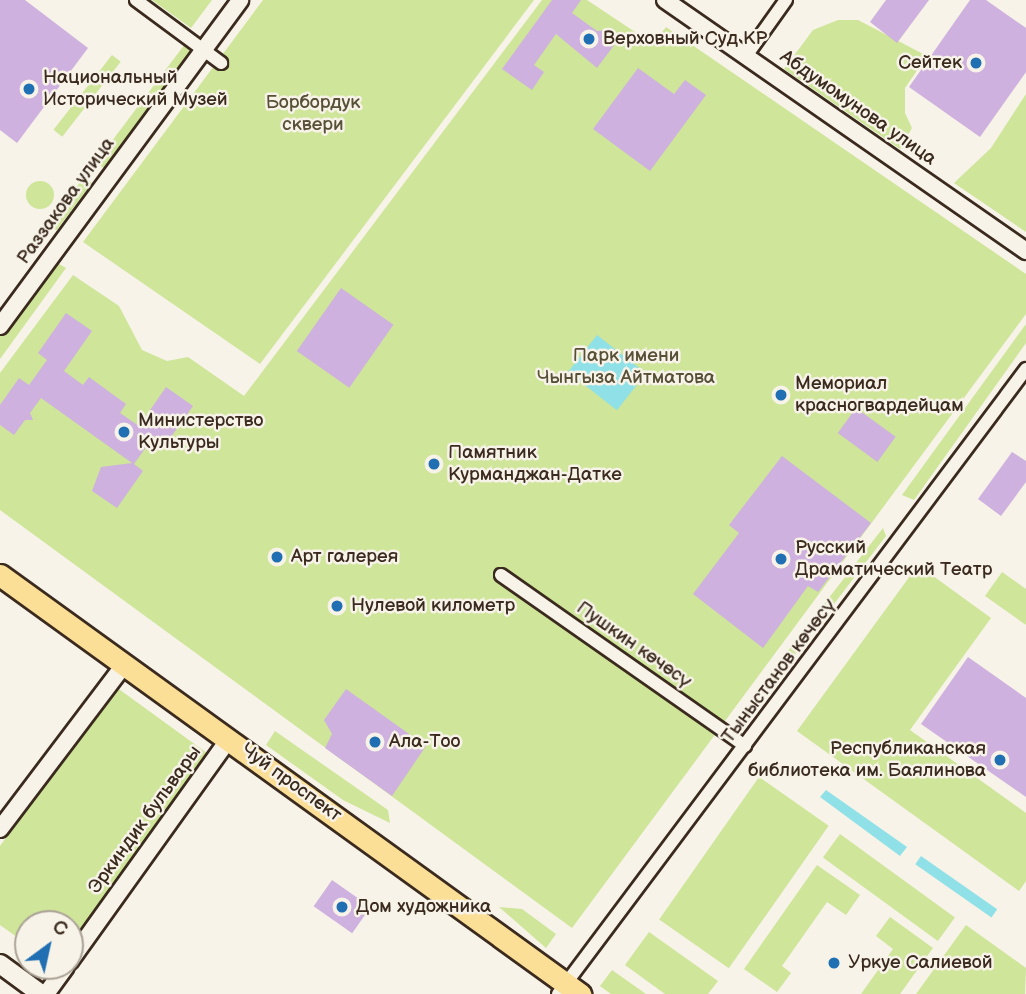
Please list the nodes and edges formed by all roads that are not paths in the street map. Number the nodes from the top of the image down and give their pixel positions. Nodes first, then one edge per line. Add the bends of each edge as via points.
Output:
1 (136, 0) edge
2 (240, 0) edge
3 (665, 0) edge
4 (786, 0) edge
5 (203, 50) junction
6 (747, 55) junction
7 (221, 63) dead end
8 (1026, 251) edge
9 (0, 326) edge
10 (1026, 369) edge
11 (0, 575) edge
12 (501, 575) dead end
13 (125, 664) junction
14 (229, 738) junction
15 (745, 746) junction
16 (0, 829) edge
17 (84, 941) edge
18 (0, 964) edge
19 (55, 980) edge
20 (568, 991) edge
21 (44, 994) edge

1 - 5 street
2 - 5 street, Раззакова улица
3 - 6 street, Абдумомунова улица
4 - 6 street
5 - 7 street
5 - 9 street, Раззакова улица
6 - 8 street, Абдумомунова улица
10 - 15 street, Тыныстанов көчөсү
11 - 13 main road, Чуй проспект
12 - 15 street, Пушкин көчөсү
13 - 14 main road, Чуй проспект
13 - 16 street
14 - 17 street, Эркиндик бульвары
14 - 20 main road, Чуй проспект
15 - 20 street, Тыныстанов көчөсү
18 - 21 main road
19 - 21 street

